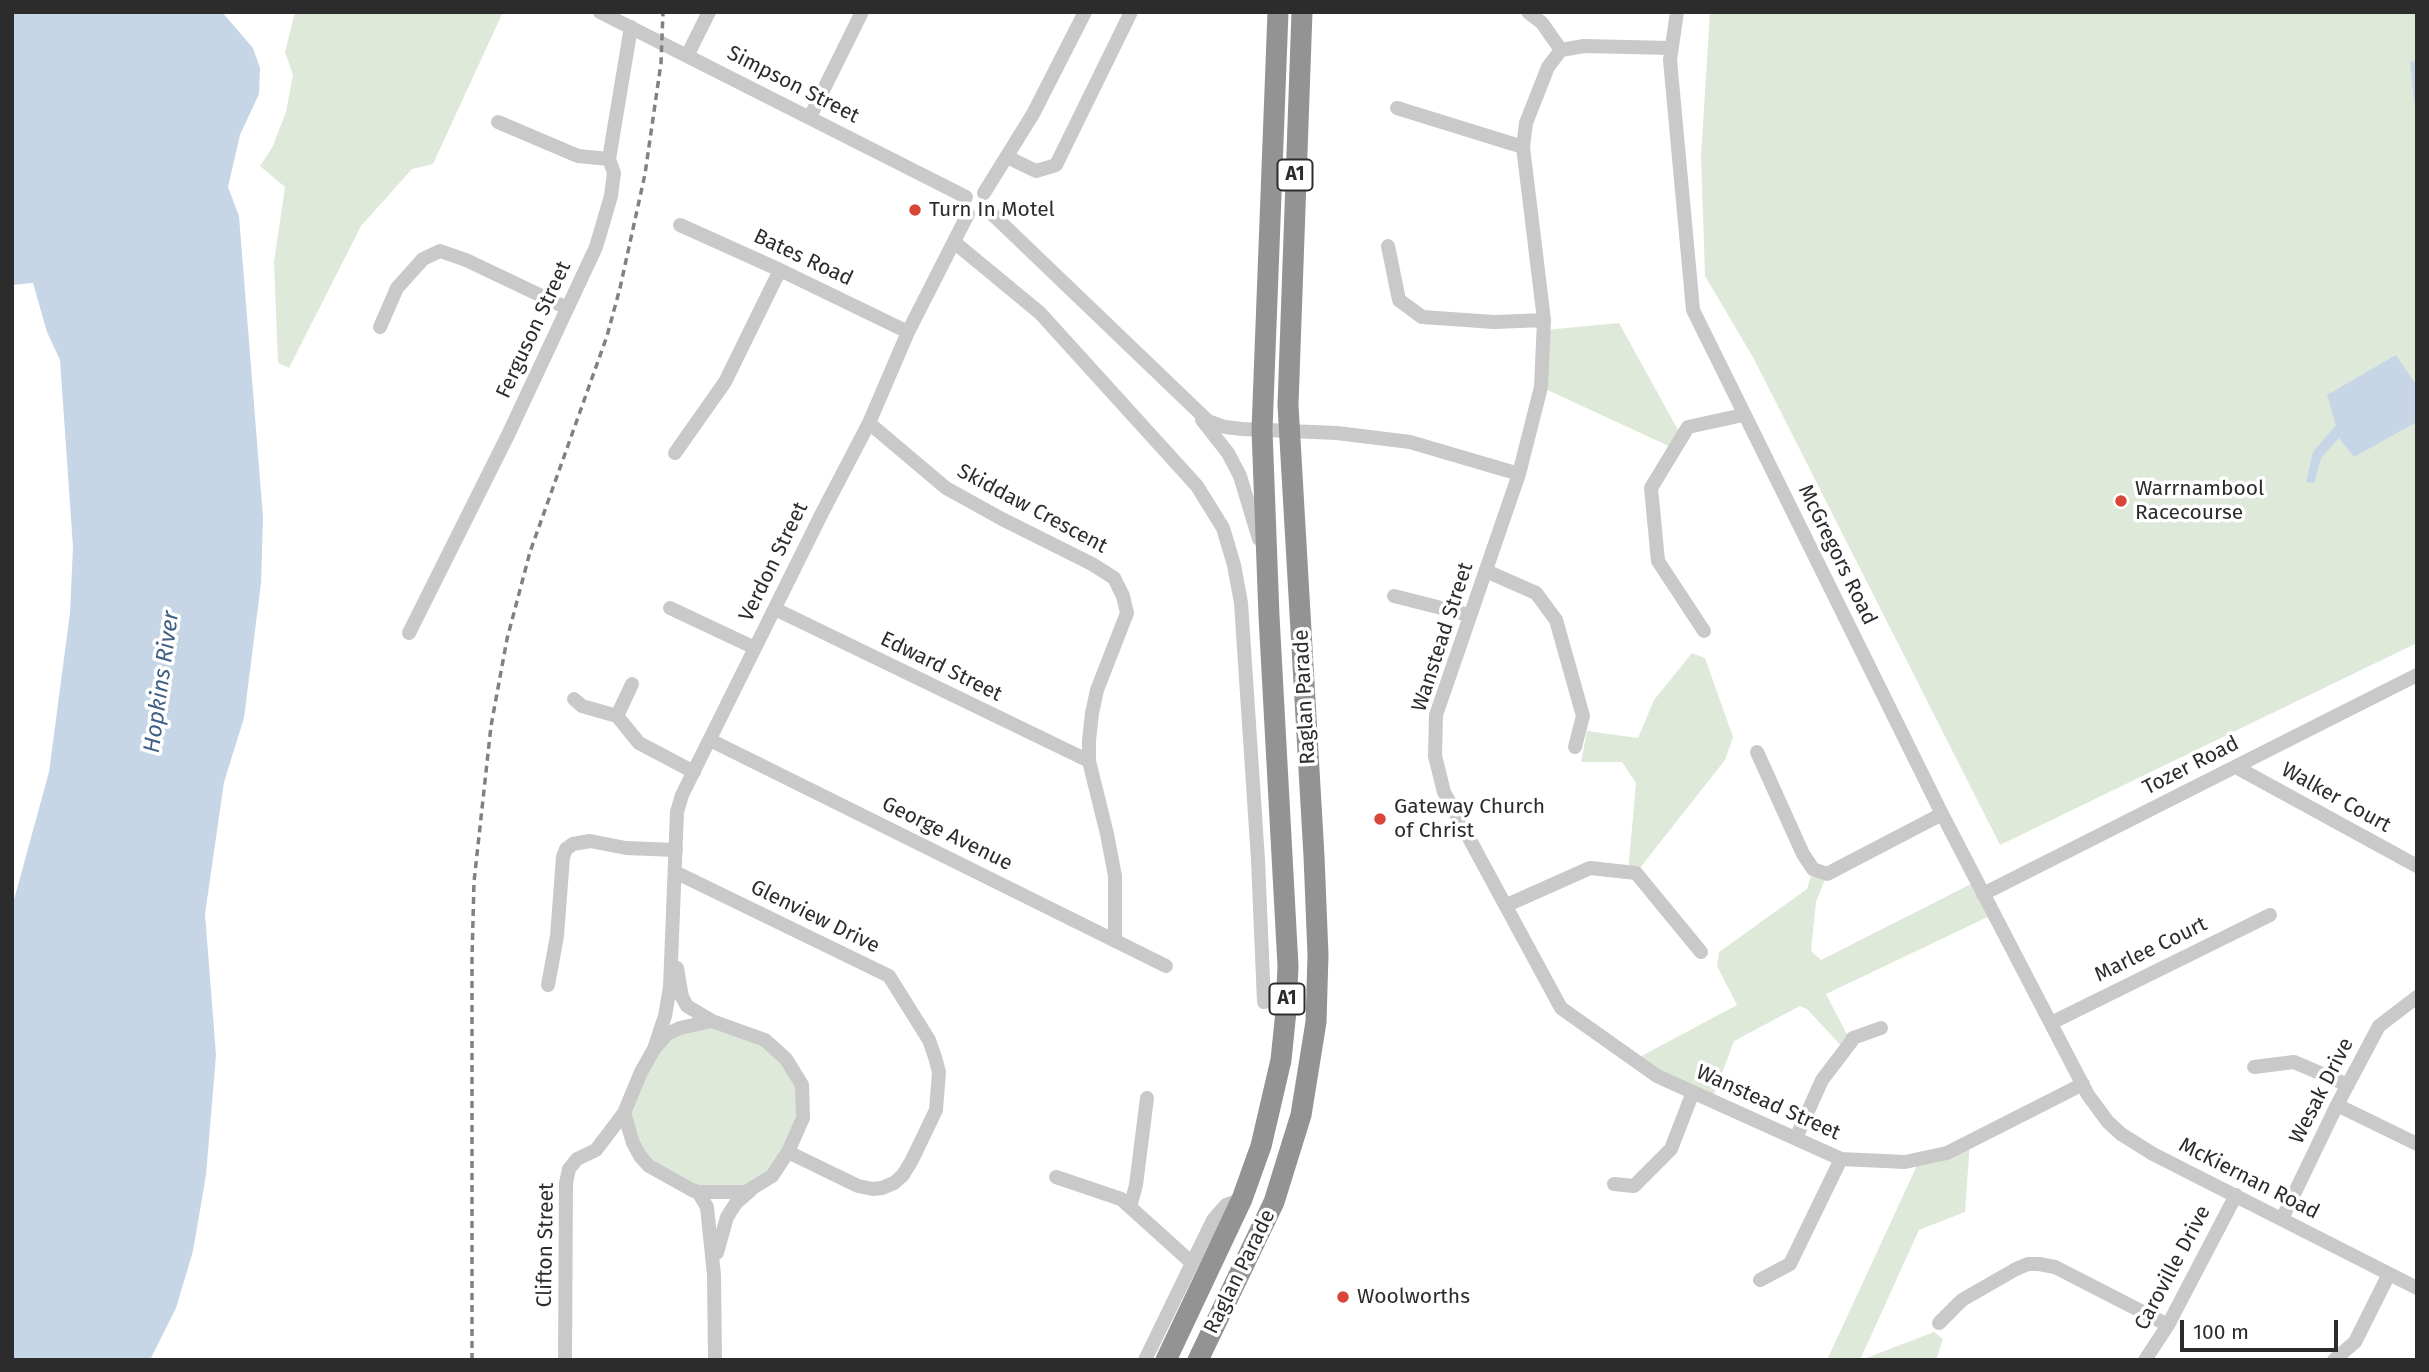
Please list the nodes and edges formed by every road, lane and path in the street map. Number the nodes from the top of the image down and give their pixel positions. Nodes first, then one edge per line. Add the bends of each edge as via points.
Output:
1 (600, 12) edge
2 (709, 12) edge
3 (862, 12) edge
4 (1085, 12) edge
5 (1131, 12) edge
6 (1278, 12) edge
7 (1301, 12) edge
8 (1528, 12) edge
9 (1677, 12) edge
10 (631, 27) junction
11 (1671, 48) junction
12 (1561, 50) junction
13 (687, 56) junction
14 (1397, 108) dead end
15 (810, 117) junction
16 (498, 122) dead end
17 (1523, 147) junction
18 (1007, 157) junction
19 (609, 159) junction
20 (985, 193) junction
21 (966, 197) junction
22 (989, 211) junction
23 (968, 215) junction
24 (680, 225) dead end
25 (954, 242) junction
26 (1388, 246) dead end
27 (780, 270) junction
28 (567, 308) junction
29 (1544, 320) junction
30 (380, 327) dead end
31 (908, 332) junction
32 (1195, 411) junction
33 (1743, 415) junction
34 (869, 423) junction
35 (1262, 430) junction
36 (1290, 433) junction
37 (675, 453) dead end
38 (1519, 474) junction
39 (1486, 571) junction
40 (1394, 596) dead end
41 (670, 608) dead end
42 (775, 609) junction
43 (1469, 615) junction
44 (1269, 616) junction
45 (1704, 631) dead end
46 (410, 632) dead end
47 (755, 649) junction
48 (2417, 675) edge
49 (632, 684) dead end
50 (574, 699) dead end
51 (617, 716) junction
52 (710, 740) junction
53 (1575, 747) dead end
54 (1757, 752) dead end
55 (1089, 761) junction
56 (2236, 766) junction
57 (694, 772) junction
58 (1942, 814) junction
59 (676, 849) junction
60 (1314, 856) junction
61 (1283, 858) junction
62 (1258, 860) junction
63 (2417, 866) edge
64 (676, 872) junction
65 (1983, 894) junction
66 (1507, 905) junction
67 (2270, 915) dead end
68 (1115, 941) junction
69 (673, 942) junction
70 (1701, 952) dead end
71 (1166, 966) dead end
72 (548, 985) dead end
73 (2417, 997) edge
74 (1264, 1002) dead end
75 (712, 1020) junction
76 (2051, 1023) junction
77 (1881, 1028) dead end
78 (654, 1049) junction
79 (2253, 1067) dead end
80 (2083, 1084) junction
81 (2348, 1085) junction
82 (1693, 1092) junction
83 (1146, 1098) dead end
84 (2337, 1105) junction
85 (624, 1113) junction
86 (1796, 1138) junction
87 (2417, 1144) edge
88 (788, 1152) junction
89 (1840, 1159) junction
90 (1056, 1177) dead end
91 (1614, 1184) dead end
92 (753, 1189) junction
93 (698, 1192) junction
94 (2236, 1195) junction
95 (1242, 1199) junction
96 (1130, 1207) junction
97 (2282, 1219) junction
98 (1192, 1263) junction
99 (2389, 1274) junction
100 (714, 1275) junction
101 (1760, 1280) dead end
102 (2417, 1288) edge
103 (1939, 1323) dead end
104 (2168, 1325) junction
105 (565, 1360) edge
106 (715, 1360) edge
107 (1145, 1360) edge
108 (1166, 1360) edge
109 (1198, 1360) edge
110 (2145, 1360) edge
111 (2334, 1360) edge

1 - 10 street, Simpson Street
2 - 13 street
3 - 15 street
4 - 18 street
5 - 18 street via 1056,165 1036,171
6 - 35 highway, Raglan Parade / A1
7 - 36 highway, Raglan Parade / A1
8 - 12 street
9 - 11 street, McGregors Road
10 - 13 street, Simpson Street
10 - 19 street, Ferguson Street
11 - 12 street via 1584,46
11 - 33 street, McGregors Road via 1693,310
12 - 17 street, Wanstead Street via 1548,67 1526,123
13 - 15 street, Simpson Street
14 - 17 street
15 - 21 street, Simpson Street
16 - 19 street via 578,156
17 - 29 street, Wanstead Street
18 - 20 street
19 - 28 street, Ferguson Street via 614,173 611,196 596,247
20 - 21 street via 972,192
20 - 22 street
21 - 23 street
22 - 23 street via 979,217
22 - 32 street
23 - 25 street, Verdon Street
24 - 27 street, Bates Road
25 - 31 street, Verdon Street
25 - 62 street via 1040,313 1197,486 1223,528 1241,603
26 - 29 street via 1399,300 1422,317
27 - 31 street, Bates Road
27 - 37 street via 725,382
28 - 30 street via 440,251 423,259 397,288
28 - 46 street, Ferguson Street
29 - 38 street, Wanstead Street via 1541,387
31 - 34 street, Verdon Street
32 - 35 street via 1225,427
32 - 44 street via 1240,476 1261,547
33 - 45 street via 1688,427 1651,488 1658,561
33 - 58 street, McGregors Road
34 - 42 street, Verdon Street
34 - 55 street, Skiddaw Crescent via 946,488 1114,578 1127,613 1097,690
35 - 36 street
35 - 44 highway, Raglan Parade / A1
36 - 38 street via 1337,433 1409,442
36 - 60 highway, Raglan Parade / A1
38 - 39 street, Wanstead Street
39 - 43 street, Wanstead Street
39 - 53 street via 1536,593 1556,620 1583,716
40 - 43 street
41 - 47 street
42 - 47 street, Verdon Street
42 - 55 street, Edward Street
43 - 66 street, Wanstead Street via 1436,715 1435,756 1444,792
44 - 61 highway, Raglan Parade / A1
47 - 52 street, Verdon Street
48 - 56 street, Tozer Road
49 - 51 street
50 - 51 street via 582,706
51 - 57 street via 639,743
52 - 57 street, Verdon Street
52 - 68 street, George Avenue
54 - 58 street via 1803,854 1813,869 1827,874
55 - 68 street, Skiddaw Crescent via 1112,858
56 - 63 street, Walker Court
56 - 65 street, Tozer Road
57 - 59 street, Verdon Street via 677,812
58 - 65 street, McGregors Road
59 - 64 street, Verdon Street
59 - 72 street via 626,848 590,841 566,849
60 - 61 highway
60 - 109 highway, Raglan Parade / A1 via 1317,1012 1301,1115 1274,1202
61 - 62 street
61 - 95 highway, Raglan Parade / A1 via 1288,966 1281,1060 1261,1146
62 - 74 street
64 - 69 street, Verdon Street
64 - 88 street, Glenview Drive via 888,976 929,1041 939,1072 936,1110 908,1168 894,1182 873,1189 858,1186
65 - 76 street, McGregors Road
66 - 70 street via 1590,868 1636,873
66 - 82 street, Wanstead Street via 1560,1008 1657,1076
67 - 76 street, Marlee Court
68 - 71 street, George Avenue
69 - 75 street, Verdon Street via 682,998
69 - 78 street, Verdon Street via 665,1016
73 - 81 street, Wesak Drive via 2379,1026
75 - 78 street via 667,1034
75 - 88 street via 765,1041 786,1059 802,1085 803,1118
76 - 80 street, McGregors Road
77 - 86 street via 1853,1038 1846,1047 1822,1080
78 - 85 street
79 - 81 street via 2294,1062
80 - 89 street, Wanstead Street via 1947,1153 1905,1162
80 - 94 street, McKiernan Road via 2097,1109 2121,1134
81 - 84 street, Wesak Drive
82 - 86 street, Wanstead Street
82 - 91 street via 1671,1149 1634,1185
83 - 96 street
84 - 87 street
84 - 97 street, Wesak Drive
85 - 93 street via 640,1156 662,1174
85 - 105 street, Clifton Street via 596,1150 577,1159 569,1169
86 - 89 street, Wanstead Street
88 - 92 street via 772,1176
89 - 101 street via 1790,1264
90 - 96 street via 1121,1199
92 - 93 street
92 - 100 street via 727,1217
93 - 100 street via 707,1207
94 - 97 street, McKiernan Road
94 - 104 street, Caroville Drive
95 - 98 street, Raglan Parade via 1218,1213
95 - 108 highway, Raglan Parade / A1
96 - 98 street
97 - 99 street, McKiernan Road
98 - 107 street, Raglan Parade
99 - 102 street, McKiernan Road
99 - 111 street via 2355,1342
100 - 106 street
103 - 104 street via 1962,1300 2016,1269 2039,1264 2055,1267
104 - 110 street, Caroville Drive

